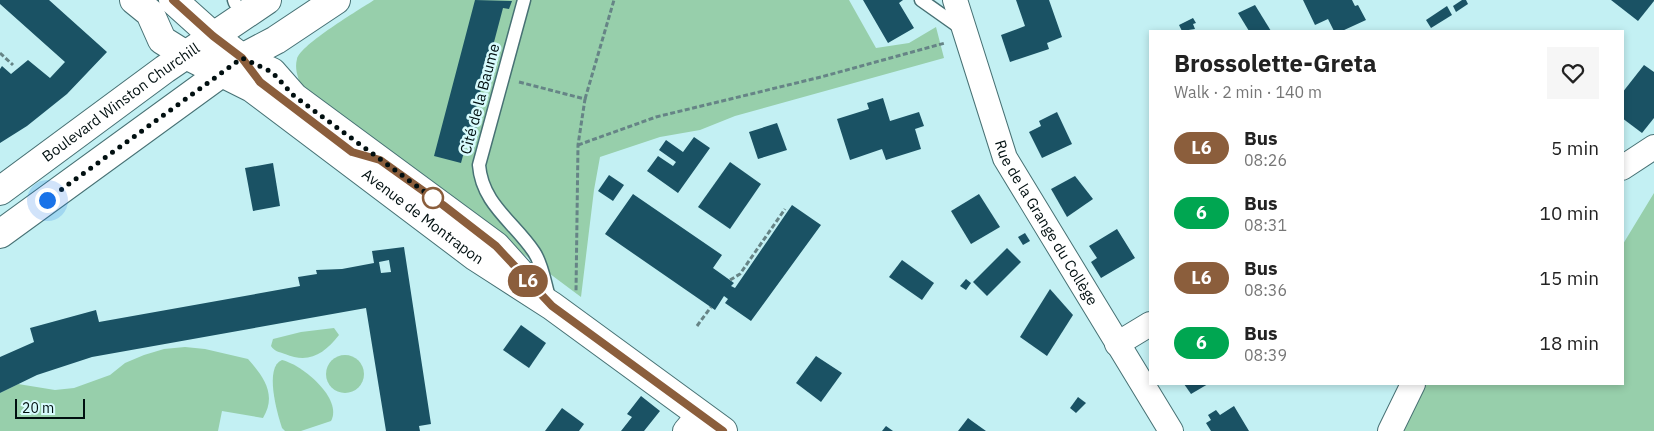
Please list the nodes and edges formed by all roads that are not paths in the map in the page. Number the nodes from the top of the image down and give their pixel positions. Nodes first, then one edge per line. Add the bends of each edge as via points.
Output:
1 (134, 0) edge
2 (152, 0) edge
3 (267, 0) edge
4 (336, 0) edge
5 (524, 0) edge
6 (921, 0) edge
7 (955, 0) edge
8 (172, 12) edge
9 (957, 36) junction
10 (200, 45) junction
11 (233, 65) junction
12 (1654, 147) edge
13 (1624, 167) edge
14 (0, 191) edge
15 (0, 234) edge
16 (564, 302) junction
17 (1149, 325) edge
18 (1117, 344) junction
19 (1412, 385) edge
20 (692, 423) edge
21 (723, 431) edge
22 (1171, 431) edge
23 (1390, 431) edge

1 - 10 street via 150,13 162,40
2 - 8 lane
3 - 10 street, Boulevard Winston Churchill
4 - 11 street
5 - 16 lane, Cité de la Baume via 479,165 480,183 496,208 535,253
6 - 9 lane
7 - 9 street, Rue de la Grange du Collège
8 - 10 street
9 - 18 street, Rue de la Grange du Collège via 1005,158
10 - 11 street
10 - 14 street, Boulevard Winston Churchill
11 - 15 street
11 - 16 street, Avenue de Montrapon via 252,88 476,257
11 - 16 street, Avenue de Montrapon via 272,72 294,96 496,246
12 - 13 street
16 - 20 street, Avenue de Montrapon
17 - 18 street
18 - 22 street, Rue de la Grange du Collège
19 - 23 street
20 - 21 street, Avenue de Montrapon

